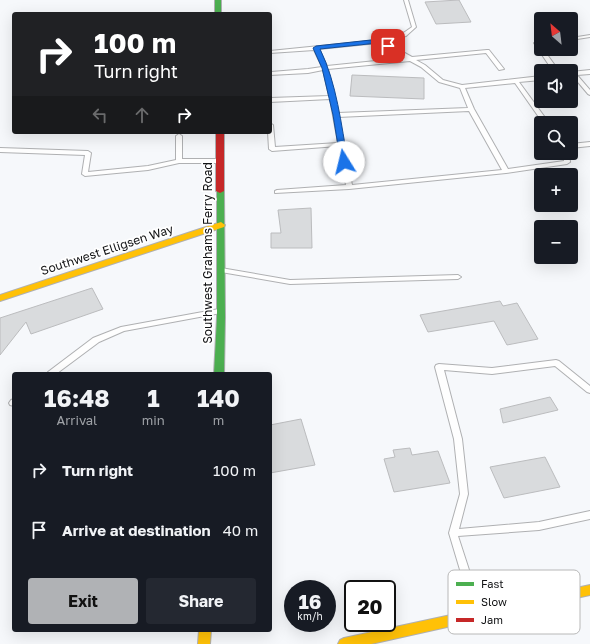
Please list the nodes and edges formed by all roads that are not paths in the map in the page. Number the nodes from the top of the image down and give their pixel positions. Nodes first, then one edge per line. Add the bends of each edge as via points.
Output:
1 (218, 0) edge
2 (406, 0) edge
3 (218, 12) edge
4 (590, 36) edge
5 (578, 38) edge
6 (380, 41) junction
7 (316, 48) junction
8 (272, 52) edge
9 (409, 59) junction
10 (325, 68) junction
11 (501, 69) dead end
12 (590, 72) edge
13 (578, 73) edge
14 (272, 74) edge
15 (534, 79) edge
16 (578, 80) edge
17 (516, 81) junction
18 (462, 87) junction
19 (590, 93) edge
20 (332, 97) junction
21 (272, 100) edge
22 (471, 109) junction
23 (336, 115) junction
24 (541, 116) edge
25 (220, 134) edge
26 (271, 134) edge
27 (179, 136) dead end
28 (341, 144) junction
29 (590, 144) edge
30 (578, 145) edge
31 (0, 150) edge
32 (220, 160) junction
33 (567, 160) edge
34 (179, 161) junction
35 (506, 171) junction
36 (348, 187) junction
37 (277, 192) dead end
38 (221, 225) junction
39 (221, 270) junction
40 (458, 277) dead end
41 (0, 298) edge
42 (221, 311) junction
43 (54, 372) edge
44 (219, 372) edge
45 (590, 390) edge
46 (590, 514) edge
47 (453, 533) junction
48 (464, 570) edge
49 (590, 590) edge
50 (580, 592) edge
51 (448, 621) edge
52 (205, 632) edge
53 (204, 644) edge
54 (344, 644) edge

1 - 3 main road
2 - 6 lane via 414,27 404,35
4 - 5 lane
6 - 7 lane
6 - 9 lane
7 - 8 lane
7 - 10 lane
9 - 10 lane
9 - 11 lane via 487,51
9 - 18 lane via 423,66 441,81
10 - 14 lane
10 - 20 lane
12 - 13 lane
15 - 17 lane
16 - 19 lane
17 - 18 lane
17 - 24 lane
18 - 22 lane
20 - 21 lane
20 - 23 lane
22 - 23 lane
22 - 35 lane
23 - 28 lane
25 - 32 main road, Southwest Grahams Ferry Road
26 - 28 lane via 272,149
27 - 34 lane
28 - 36 lane
29 - 30 lane
31 - 34 lane via 88,153 85,174 148,168
32 - 34 lane
32 - 38 main road, Southwest Grahams Ferry Road
33 - 35 lane via 567,162
35 - 36 lane
36 - 37 lane
38 - 39 main road, Southwest Grahams Ferry Road
38 - 41 main road, Southwest Elligsen Way
39 - 40 lane via 290,282
39 - 42 main road, Southwest Grahams Ferry Road
42 - 43 lane via 123,329 96,340
42 - 44 main road, Southwest Grahams Ferry Road
45 - 47 lane via 556,363 492,371 439,367 458,439 464,494
46 - 47 lane via 539,526
47 - 48 lane
49 - 50 main road
51 - 54 main road
52 - 53 main road

